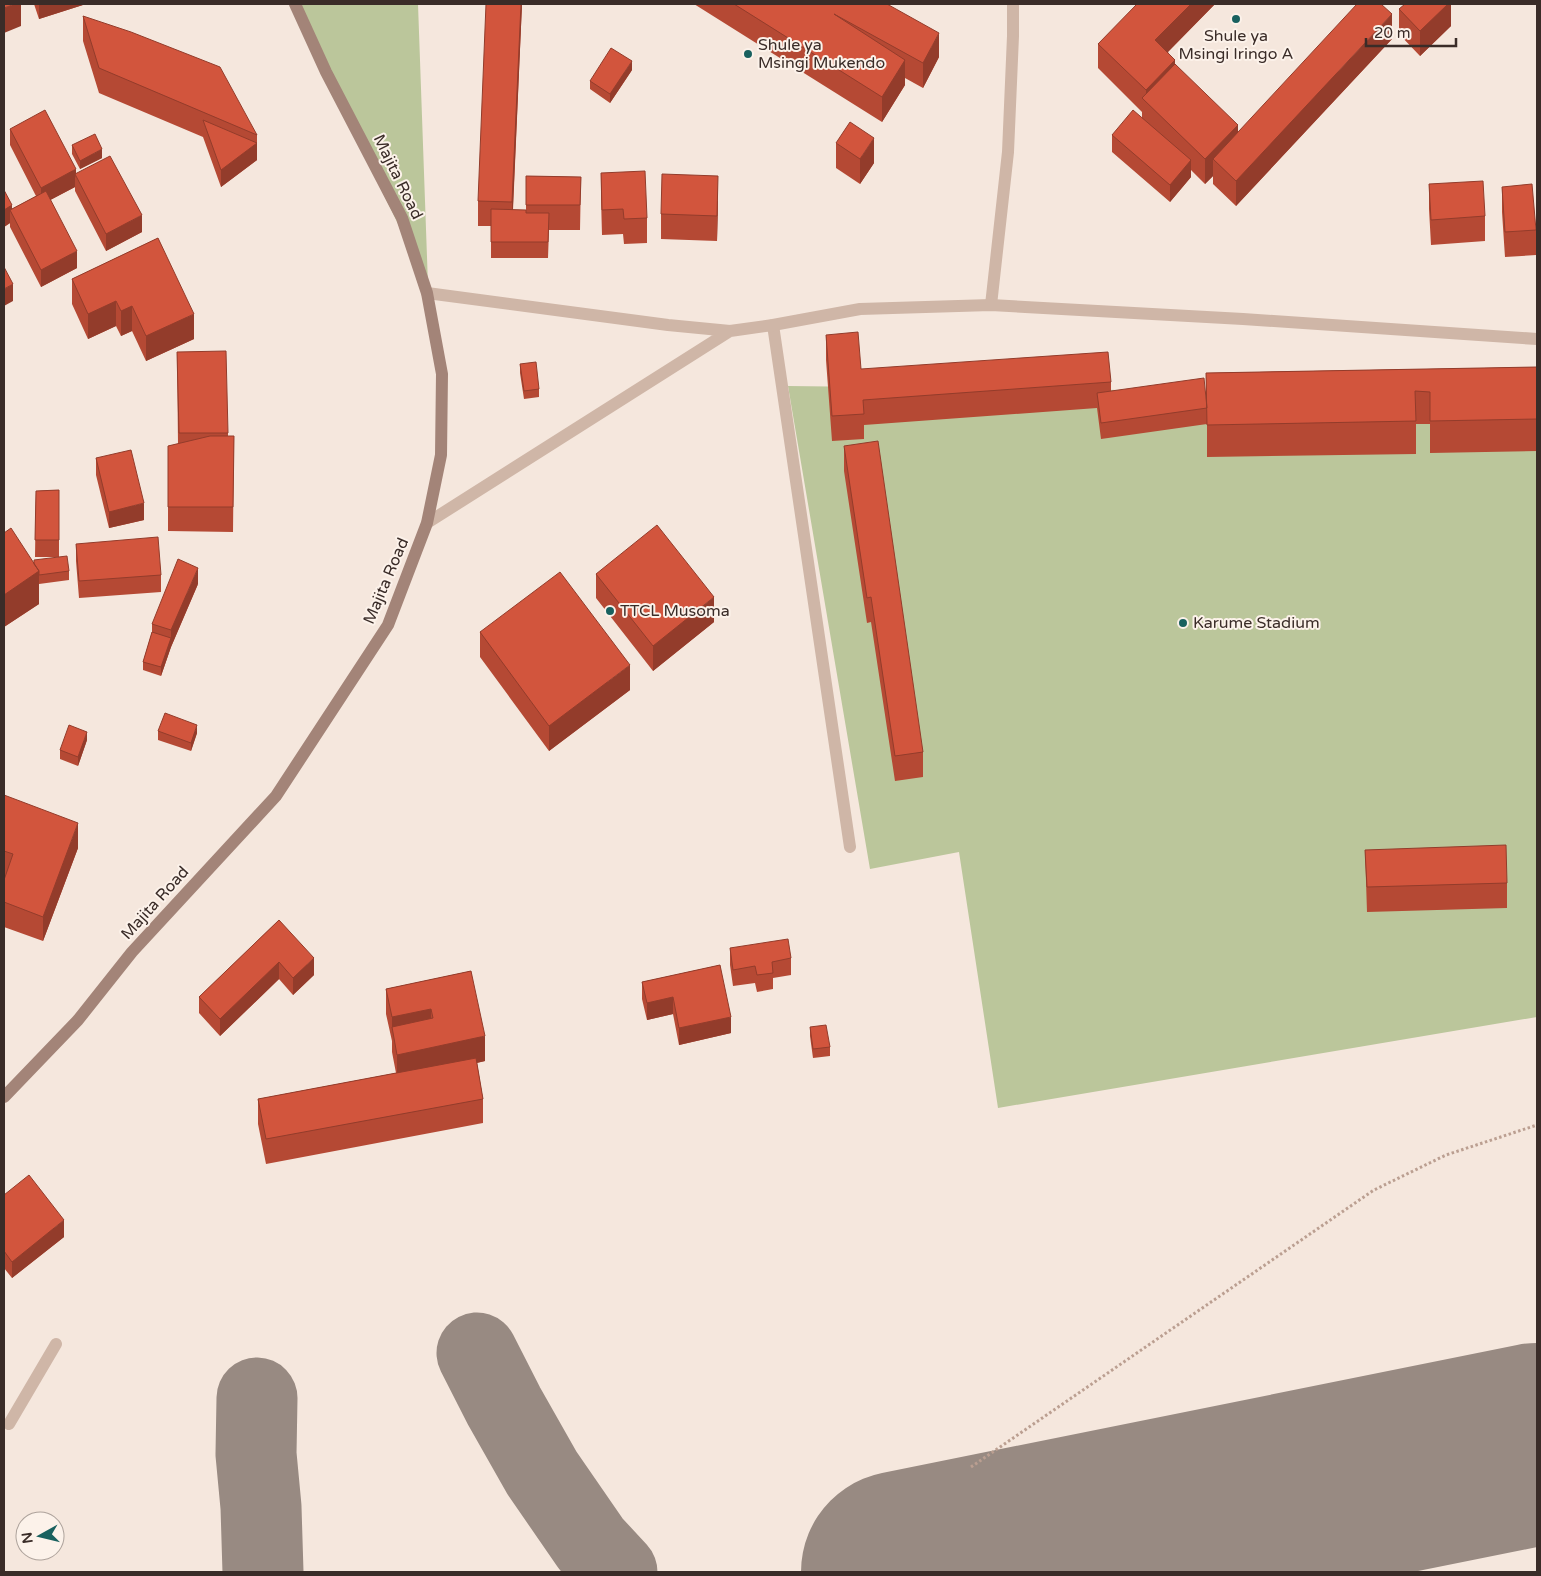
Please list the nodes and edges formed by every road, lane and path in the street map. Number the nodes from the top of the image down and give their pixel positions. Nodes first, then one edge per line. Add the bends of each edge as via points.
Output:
1 (295, 4) edge
2 (1013, 4) edge
3 (426, 293) junction
4 (991, 305) junction
5 (773, 325) junction
6 (730, 331) junction
7 (1537, 338) edge
8 (427, 523) junction
9 (850, 847) dead end
10 (4, 1097) edge
11 (1537, 1125) edge
12 (56, 1344) dead end
13 (9, 1424) dead end
14 (970, 1467) dead end

1 - 3 main road, Majita Road via 326,72 402,218
2 - 4 street via 1008,152
3 - 6 street
3 - 8 main road, Majita Road via 442,374 441,454
4 - 5 street via 860,309
4 - 7 street
5 - 6 street
5 - 9 street
6 - 8 street
8 - 10 main road, Majita Road via 388,625 276,796 132,952 78,1020
11 - 14 path via 1446,1155 1374,1190
12 - 13 street

